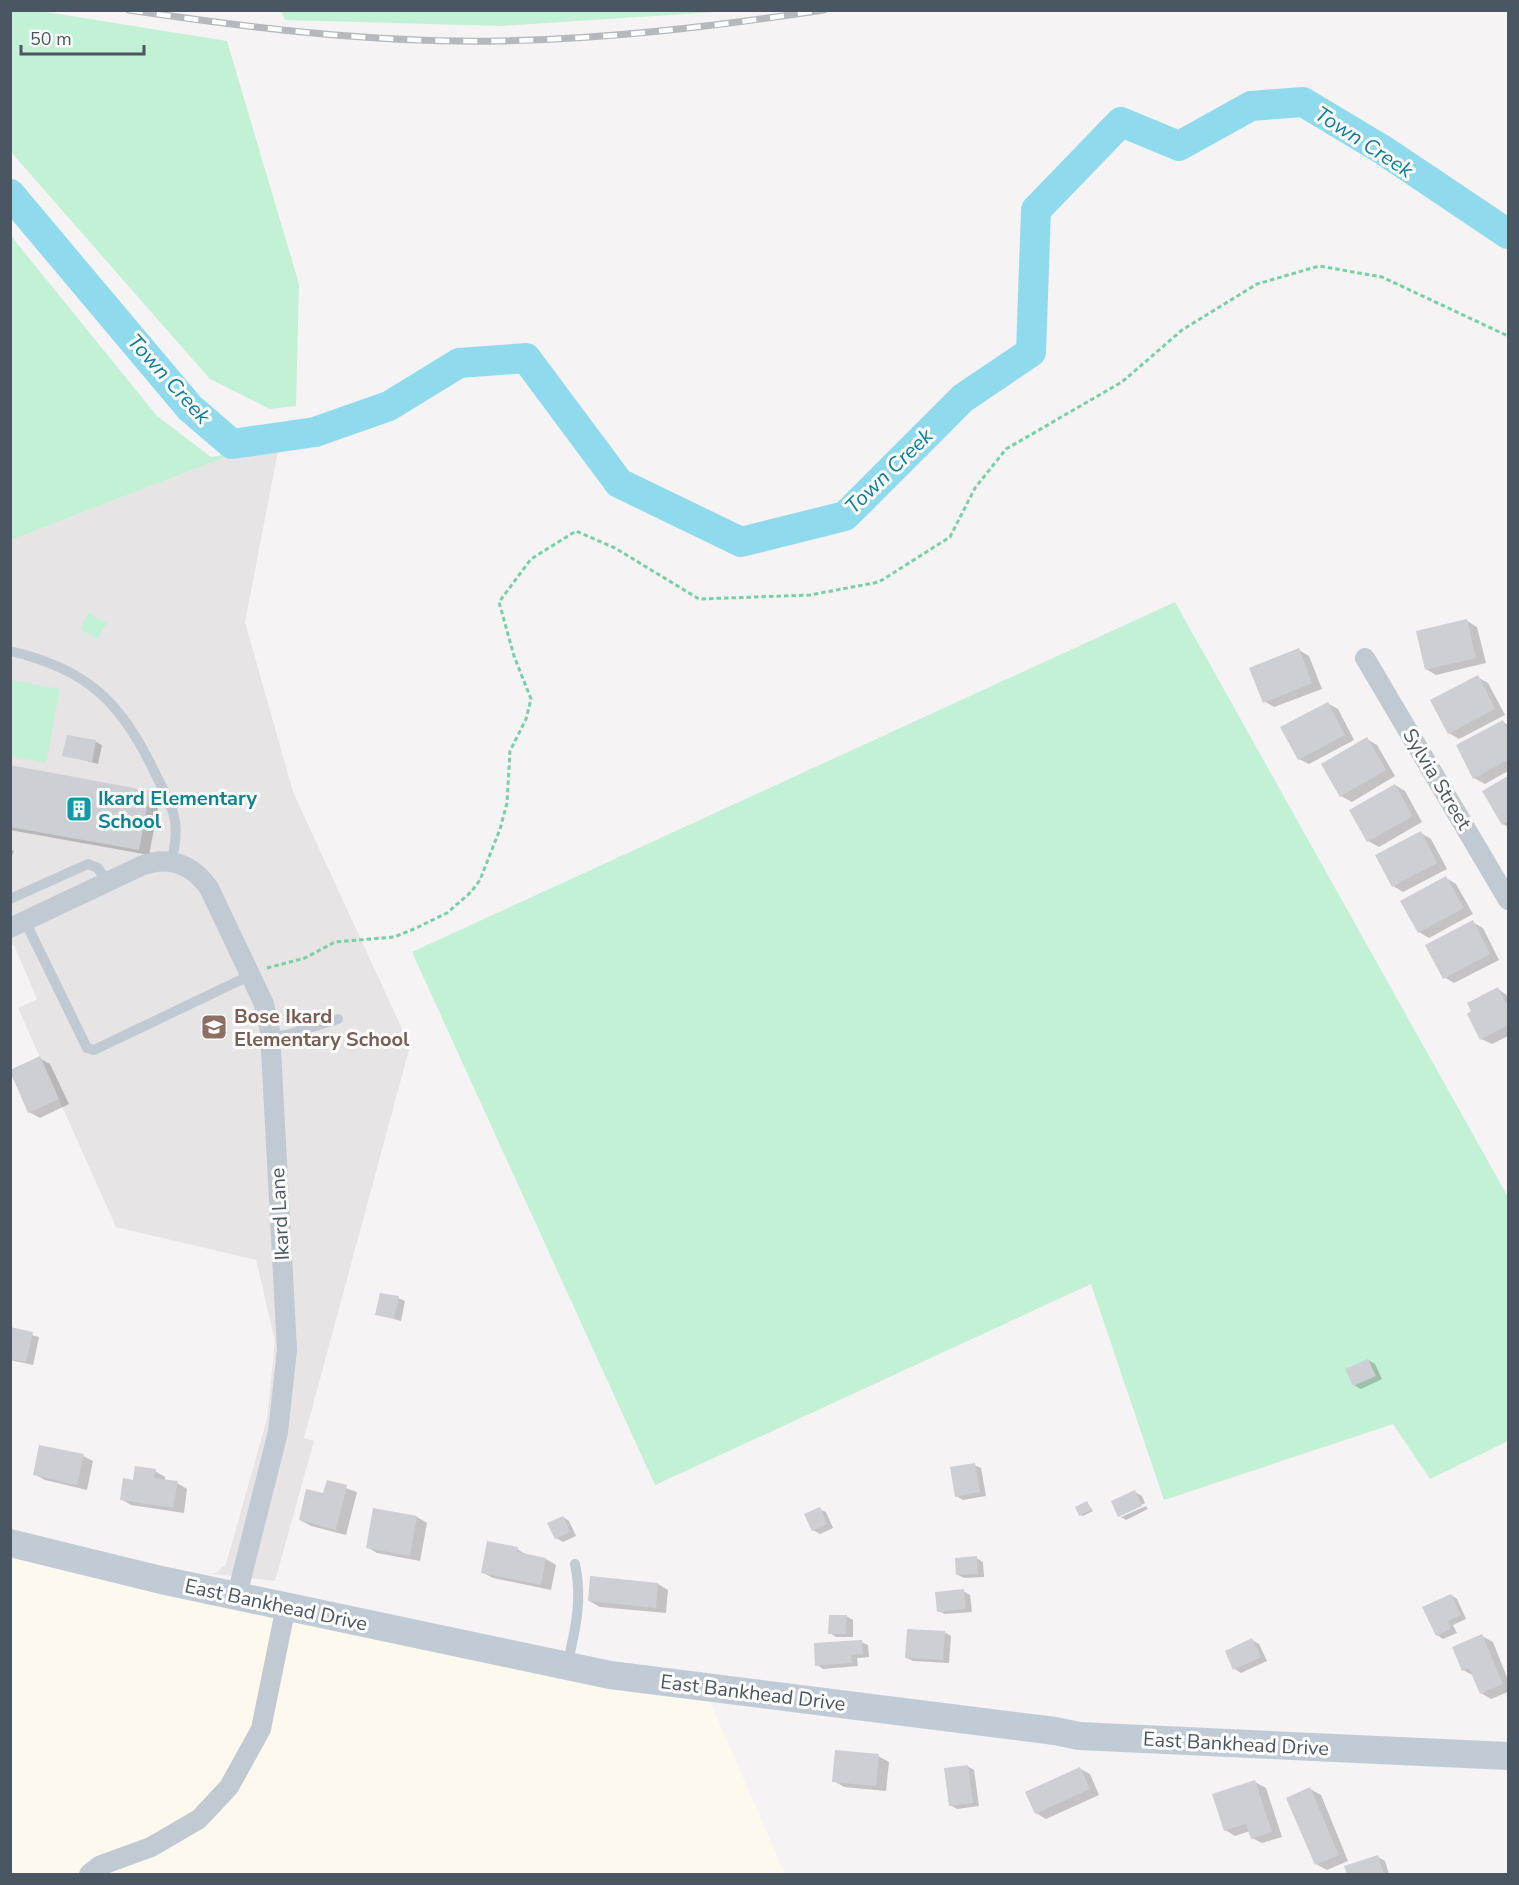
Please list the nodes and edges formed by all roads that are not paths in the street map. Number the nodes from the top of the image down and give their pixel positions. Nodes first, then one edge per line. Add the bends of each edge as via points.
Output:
1 (10, 651) edge
2 (1365, 658) dead end
3 (172, 860) junction
4 (107, 882) junction
5 (10, 899) edge
6 (1509, 900) edge
7 (18, 924) edge
8 (251, 975) junction
9 (338, 1019) dead end
10 (270, 1037) junction
11 (10, 1543) edge
12 (575, 1564) dead end
13 (237, 1595) junction
14 (286, 1606) junction
15 (567, 1666) junction
16 (1509, 1756) edge
17 (89, 1875) edge

1 - 3 lane via 44,659 81,678 122,714 143,747 177,818
2 - 6 street, Sylvia Street
3 - 4 street via 156,860
3 - 8 street, Ikard Lane via 200,876 209,888
4 - 5 lane via 98,868 88,864
4 - 7 street
7 - 8 lane via 87,1048 94,1050
8 - 10 street, Ikard Lane via 264,1004
9 - 10 lane
10 - 13 street, Ikard Lane via 287,1350 278,1432
11 - 13 street, East Bankhead Drive
12 - 15 lane via 580,1584 579,1613
13 - 14 street, East Bankhead Drive
14 - 15 street, East Bankhead Drive
14 - 17 street via 261,1729 229,1787 199,1820 151,1847 99,1866
15 - 16 street, East Bankhead Drive via 610,1675 1079,1736

